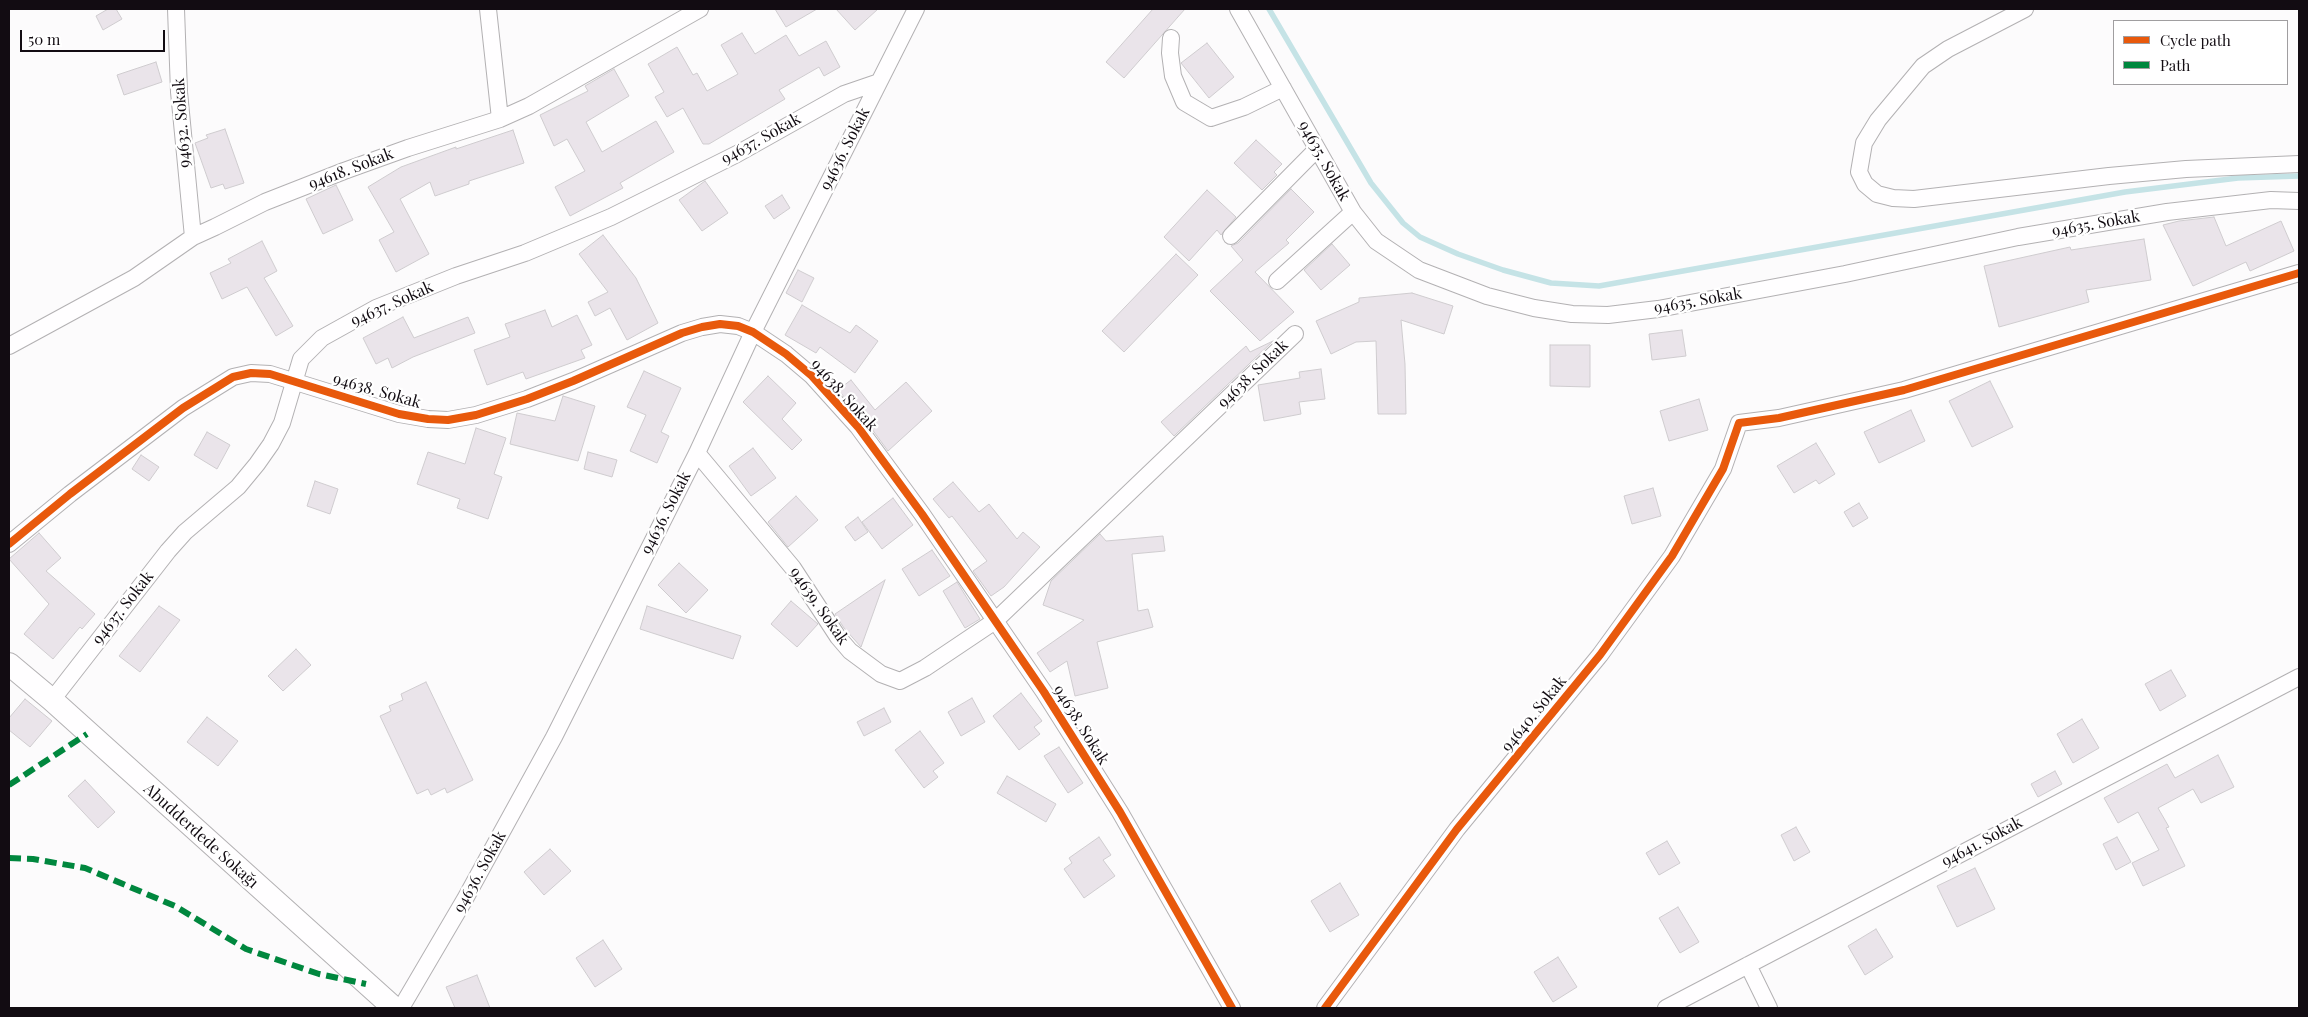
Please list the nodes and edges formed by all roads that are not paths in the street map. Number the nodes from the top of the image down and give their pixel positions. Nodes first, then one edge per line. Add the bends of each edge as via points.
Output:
1 (176, 9) edge
2 (488, 9) edge
3 (700, 9) edge
4 (916, 9) edge
5 (1238, 9) edge
6 (2026, 9) edge
7 (1171, 38) dead end
8 (879, 82) junction
9 (1283, 88) junction
10 (500, 119) junction
11 (1316, 150) junction
12 (2299, 164) edge
13 (2299, 201) edge
14 (1353, 212) junction
15 (1231, 236) dead end
16 (193, 238) junction
17 (2299, 273) edge
18 (1277, 280) dead end
19 (753, 332) junction
20 (1294, 334) dead end
21 (9, 346) edge
22 (295, 382) junction
23 (696, 453) junction
24 (9, 544) edge
25 (995, 621) junction
26 (9, 664) edge
27 (2299, 677) edge
28 (52, 700) junction
29 (1748, 965) junction
30 (394, 1008) edge
31 (401, 1008) edge
32 (1232, 1008) edge
33 (1325, 1008) edge
34 (1666, 1008) edge
35 (1769, 1008) edge

1 - 16 street, 94632. Sokak via 179,92
2 - 10 street
3 - 10 street, 94618. Sokak via 529,106
4 - 8 street, 94636. Sokak
5 - 9 street, 94635. Sokak
6 - 12 street via 1948,49 1923,66 1878,120 1864,143 1859,172 1865,184 1877,194 1914,199 2186,169
7 - 9 street via 1173,76 1184,102 1211,118 1244,107
8 - 19 street, 94636. Sokak
8 - 22 street, 94637. Sokak via 844,94 737,154 612,216 526,253 456,276 376,308 322,338 309,349 301,359
9 - 11 street, 94635. Sokak
10 - 16 street, 94618. Sokak via 344,170 265,202
11 - 14 street, 94635. Sokak
11 - 15 street
13 - 14 street, 94635. Sokak via 2271,200 2158,214 2018,237 1658,309 1608,314 1572,314 1534,308 1487,296 1419,270 1376,241
14 - 18 street
16 - 21 street, 94618. Sokak via 134,278
17 - 33 street, 94640. Sokak via 1904,390 1779,418 1738,423 1723,469 1672,556 1600,655 1457,829
19 - 22 street, 94638. Sokak via 720,324 702,327 527,399 448,420 398,414
19 - 23 street, 94636. Sokak
19 - 25 street, 94638. Sokak via 812,376 858,427
20 - 25 street, 94638. Sokak
22 - 24 street, 94638. Sokak via 270,374 251,373 234,377 213,388 77,488
22 - 28 street, 94637. Sokak via 282,423 257,464 238,487 185,532 168,551
23 - 25 street, 94639. Sokak via 793,568 838,637 856,656 881,674 900,681 908,678
23 - 31 street, 94636. Sokak via 554,737
25 - 32 street, 94638. Sokak via 1120,812
26 - 28 street, Abudderdede Sokağı
27 - 29 street, 94641. Sokak
28 - 30 street, Abudderdede Sokağı
29 - 34 street, 94641. Sokak
29 - 35 street

